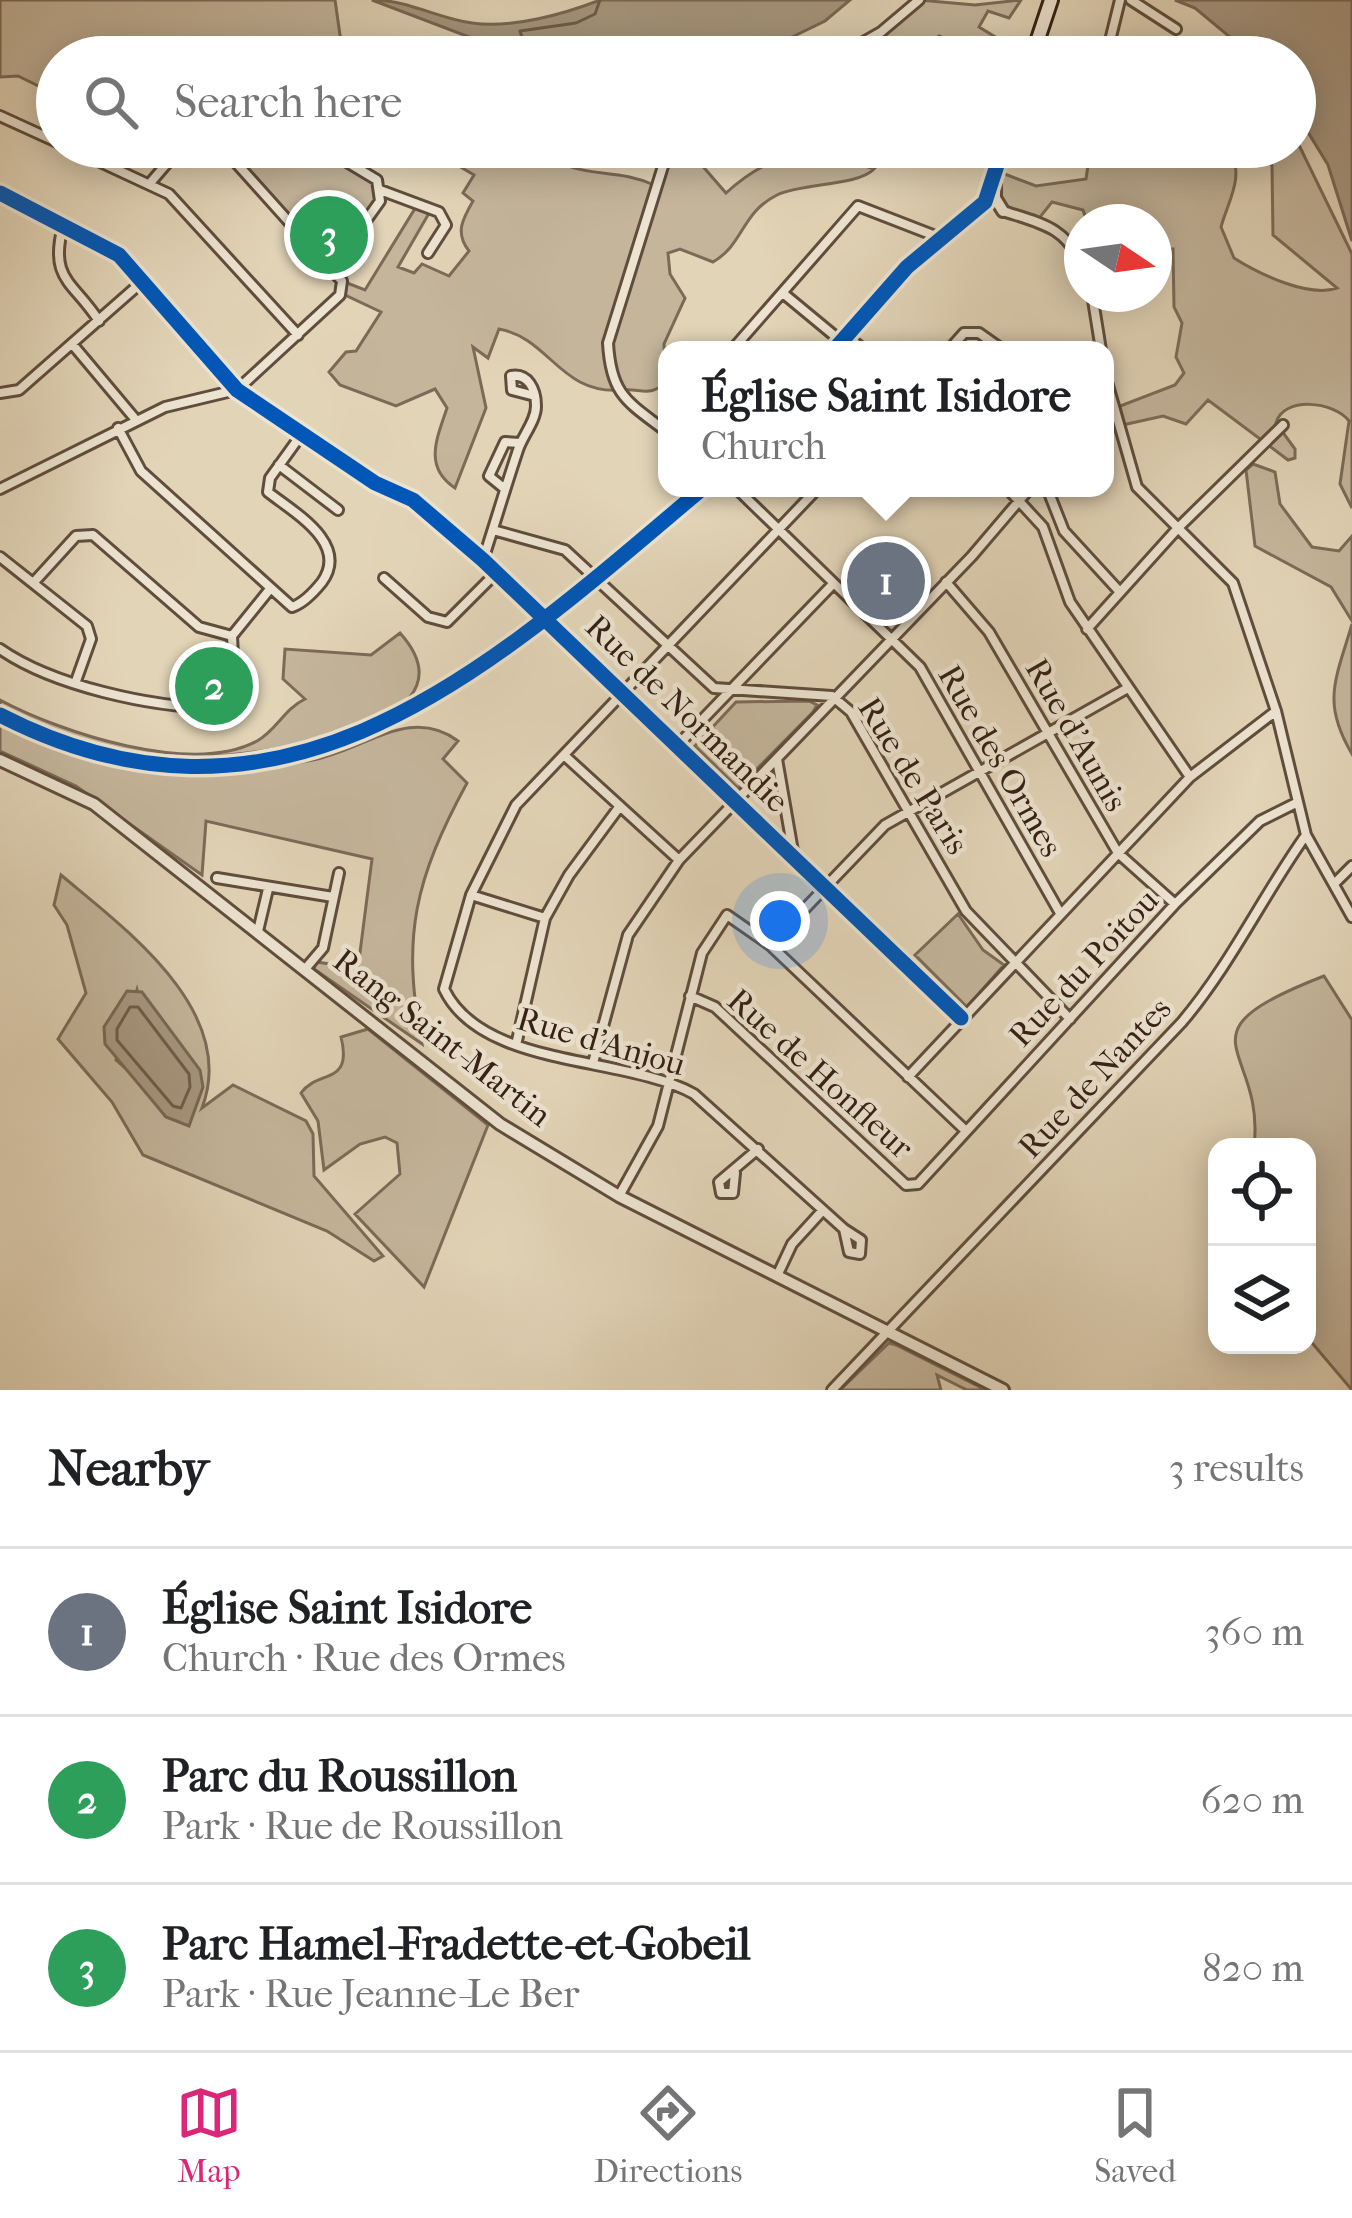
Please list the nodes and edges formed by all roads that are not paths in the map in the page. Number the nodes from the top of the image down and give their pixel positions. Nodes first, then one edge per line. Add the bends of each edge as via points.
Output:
1 (919, 0) edge
2 (1051, 0) edge
3 (1120, 0) edge
4 (1131, 0) edge
5 (1176, 29) dead end
6 (874, 36) edge
7 (1039, 36) edge
8 (1111, 36) edge
9 (0, 116) edge
10 (36, 132) edge
11 (118, 168) edge
12 (163, 168) edge
13 (241, 168) edge
14 (357, 168) edge
15 (662, 168) edge
16 (998, 168) edge
17 (997, 171) junction
18 (151, 182) junction
19 (380, 190) junction
20 (0, 194) edge
21 (1003, 211) junction
22 (966, 219) junction
23 (63, 226) junction
24 (1064, 234) edge
25 (938, 237) junction
26 (428, 254) dead end
27 (332, 268) junction
28 (142, 281) junction
29 (784, 294) junction
30 (99, 321) junction
31 (298, 334) junction
32 (740, 341) edge
33 (839, 341) edge
34 (843, 341) edge
35 (957, 341) edge
36 (990, 341) edge
37 (73, 345) junction
38 (238, 390) junction
39 (0, 393) edge
40 (536, 396) dead end
41 (1114, 406) edge
42 (136, 420) junction
43 (658, 422) edge
44 (1283, 425) dead end
45 (118, 428) junction
46 (301, 435) junction
47 (520, 443) junction
48 (280, 465) junction
49 (0, 488) edge
50 (506, 489) junction
51 (692, 497) edge
52 (745, 497) edge
53 (809, 497) edge
54 (1015, 497) edge
55 (1021, 497) edge
56 (1051, 497) edge
57 (1018, 500) junction
58 (338, 510) dead end
59 (1178, 528) junction
60 (779, 529) junction
61 (493, 530) junction
62 (0, 557) edge
63 (483, 560) junction
64 (495, 574) junction
65 (598, 576) junction
66 (384, 578) dead end
67 (35, 580) junction
68 (946, 582) junction
69 (833, 584) junction
70 (270, 589) junction
71 (1119, 591) junction
72 (546, 620) junction
73 (1087, 628) junction
74 (232, 636) junction
75 (890, 639) junction
76 (666, 644) junction
77 (0, 649) edge
78 (76, 681) junction
79 (1126, 689) junction
80 (619, 692) junction
81 (731, 692) junction
82 (836, 698) junction
83 (1276, 711) junction
84 (0, 715) edge
85 (1046, 736) junction
86 (676, 747) junction
87 (564, 755) junction
88 (777, 759) junction
89 (0, 760) edge
90 (977, 774) junction
91 (1190, 777) junction
92 (735, 802) junction
93 (1298, 802) junction
94 (620, 806) junction
95 (908, 811) junction
96 (1306, 835) junction
97 (1118, 853) junction
98 (794, 858) junction
99 (679, 860) junction
100 (1352, 866) edge
101 (339, 874) dead end
102 (217, 878) dead end
103 (1334, 884) junction
104 (824, 888) junction
105 (268, 889) junction
106 (471, 895) junction
107 (333, 897) junction
108 (1175, 904) junction
109 (1060, 913) junction
110 (1352, 917) edge
111 (545, 918) junction
112 (258, 931) junction
113 (770, 945) junction
114 (1013, 964) junction
115 (306, 968) junction
116 (691, 996) junction
117 (961, 1018) junction
118 (1070, 1018) junction
119 (516, 1046) junction
120 (593, 1063) junction
121 (908, 1077) junction
122 (669, 1082) junction
123 (966, 1131) junction
124 (758, 1149) junction
125 (735, 1173) dead end
126 (918, 1184) joint
127 (619, 1196) junction
128 (823, 1210) junction
129 (844, 1229) dead end
130 (776, 1278) junction
131 (888, 1331) junction
132 (832, 1390) edge
133 (1003, 1390) edge

1 - 6 street
2 - 7 main road
3 - 8 street
4 - 5 street
9 - 10 street
11 - 18 street
12 - 18 street
13 - 27 street
14 - 19 street
15 - 43 street via 608,343 625,402
16 - 17 main road
17 - 21 street via 994,198
17 - 22 main road via 985,202
18 - 31 street
19 - 26 street via 439,212 446,225
19 - 27 street
20 - 23 street, Rue de Normandie
21 - 22 street via 979,210
21 - 24 street
22 - 25 main road
23 - 28 street, Rue de Normandie via 119,255
23 - 30 street via 63,278
25 - 29 street via 858,206
25 - 34 main road
27 - 31 street via 342,281 340,296
28 - 30 street
28 - 38 street, Rue de Normandie
29 - 32 street
29 - 33 street
30 - 37 street
31 - 38 street
35 - 36 street via 979,333
37 - 39 street via 19,390
37 - 42 street
38 - 42 street
38 - 46 street, Rue de Normandie
40 - 47 street
41 - 59 street via 1137,487
42 - 45 street
44 - 59 street
45 - 49 street
45 - 70 street via 141,471
46 - 48 street
46 - 63 street, Rue de Normandie via 413,500
47 - 50 street
47 - 50 street via 500,445 489,476
48 - 58 street
48 - 70 street via 268,492 321,535 328,566 300,605
50 - 61 street
51 - 65 main road
52 - 60 street, Rue des Ormes
53 - 60 street
54 - 57 street
55 - 57 street
56 - 71 street via 1064,531
57 - 68 street
57 - 73 street via 1043,527
59 - 71 street
59 - 83 street via 1233,583
60 - 69 street, Rue des Ormes
60 - 76 street
61 - 63 street
61 - 65 street via 549,543
62 - 67 street
63 - 64 street, Rue de Normandie
64 - 66 street via 447,622 428,617
64 - 72 street, Rue de Normandie
65 - 72 main road
65 - 76 street
67 - 74 street via 76,536 93,535 199,627
67 - 78 street via 86,626 91,640
68 - 75 street
68 - 85 street, Rue d'Aunis via 989,632
69 - 75 street, Rue des Ormes
69 - 81 street
70 - 74 street
71 - 73 street
72 - 80 street, Rue de Normandie
72 - 84 main road via 380,728 248,761 137,761
73 - 79 street
74 - 78 street via 235,693 223,706 127,698
75 - 82 street
75 - 90 street, Rue des Ormes via 920,667
76 - 80 street
76 - 81 street via 714,688
77 - 78 street
79 - 85 street
79 - 91 street
80 - 86 street, Rue de Normandie
80 - 87 street
81 - 82 street, Rue de Paris
81 - 86 street
82 - 88 street
82 - 95 street, Rue de Paris
83 - 91 street
83 - 93 street
85 - 90 street
85 - 97 street, Rue d'Aunis
86 - 92 street, Rue de Normandie
87 - 94 street
87 - 106 street via 517,805
88 - 92 street
88 - 98 street, Rue de Normandie
89 - 112 street, Rang Saint-Martin via 94,804
90 - 95 street
90 - 109 street, Rue des Ormes
91 - 97 street
92 - 98 street, Rue de Normandie
92 - 99 street
93 - 96 street
93 - 108 street, Rue du Poitou via 1259,821
94 - 99 street
94 - 111 street
95 - 104 street
95 - 114 street, Rue de Paris via 966,911
96 - 103 street
96 - 131 street, Rue de Nantes via 1263,895 1224,972 1182,1022
97 - 108 street, Rue d'Aunis
97 - 109 street
98 - 104 street, Rue de Normandie
99 - 120 street via 628,935
100 - 103 street
101 - 107 street
102 - 105 street
103 - 110 street
104 - 113 street
104 - 117 street, Rue de Normandie
105 - 107 street
105 - 112 street
106 - 111 street
106 - 119 street, Rue d'Anjou via 444,989
107 - 115 street via 323,948
108 - 118 street, Rue du Poitou
109 - 114 street
111 - 119 street
112 - 115 street, Rang Saint-Martin
113 - 116 street via 727,915 702,953
113 - 121 street
114 - 117 street
114 - 118 street, Rue de Paris
115 - 127 street, Rang Saint-Martin via 500,1124
116 - 122 street
116 - 126 street, Rue de Honfleur via 715,1007 906,1185
117 - 121 street
118 - 123 street, Rue du Poitou
119 - 120 street, Rue d'Anjou
120 - 122 street, Rue d'Anjou
121 - 123 street
122 - 124 street, Rue d'Anjou via 723,1115
122 - 127 street via 658,1126
123 - 126 street, Rue du Poitou
124 - 125 street
124 - 128 street, Rue d'Anjou
127 - 130 street, Rang Saint-Martin
128 - 129 street, Rue d'Anjou
128 - 130 street via 792,1244
130 - 131 street, Rang Saint-Martin
131 - 132 street, Rue de Nantes
131 - 133 street, Rang Saint-Martin

